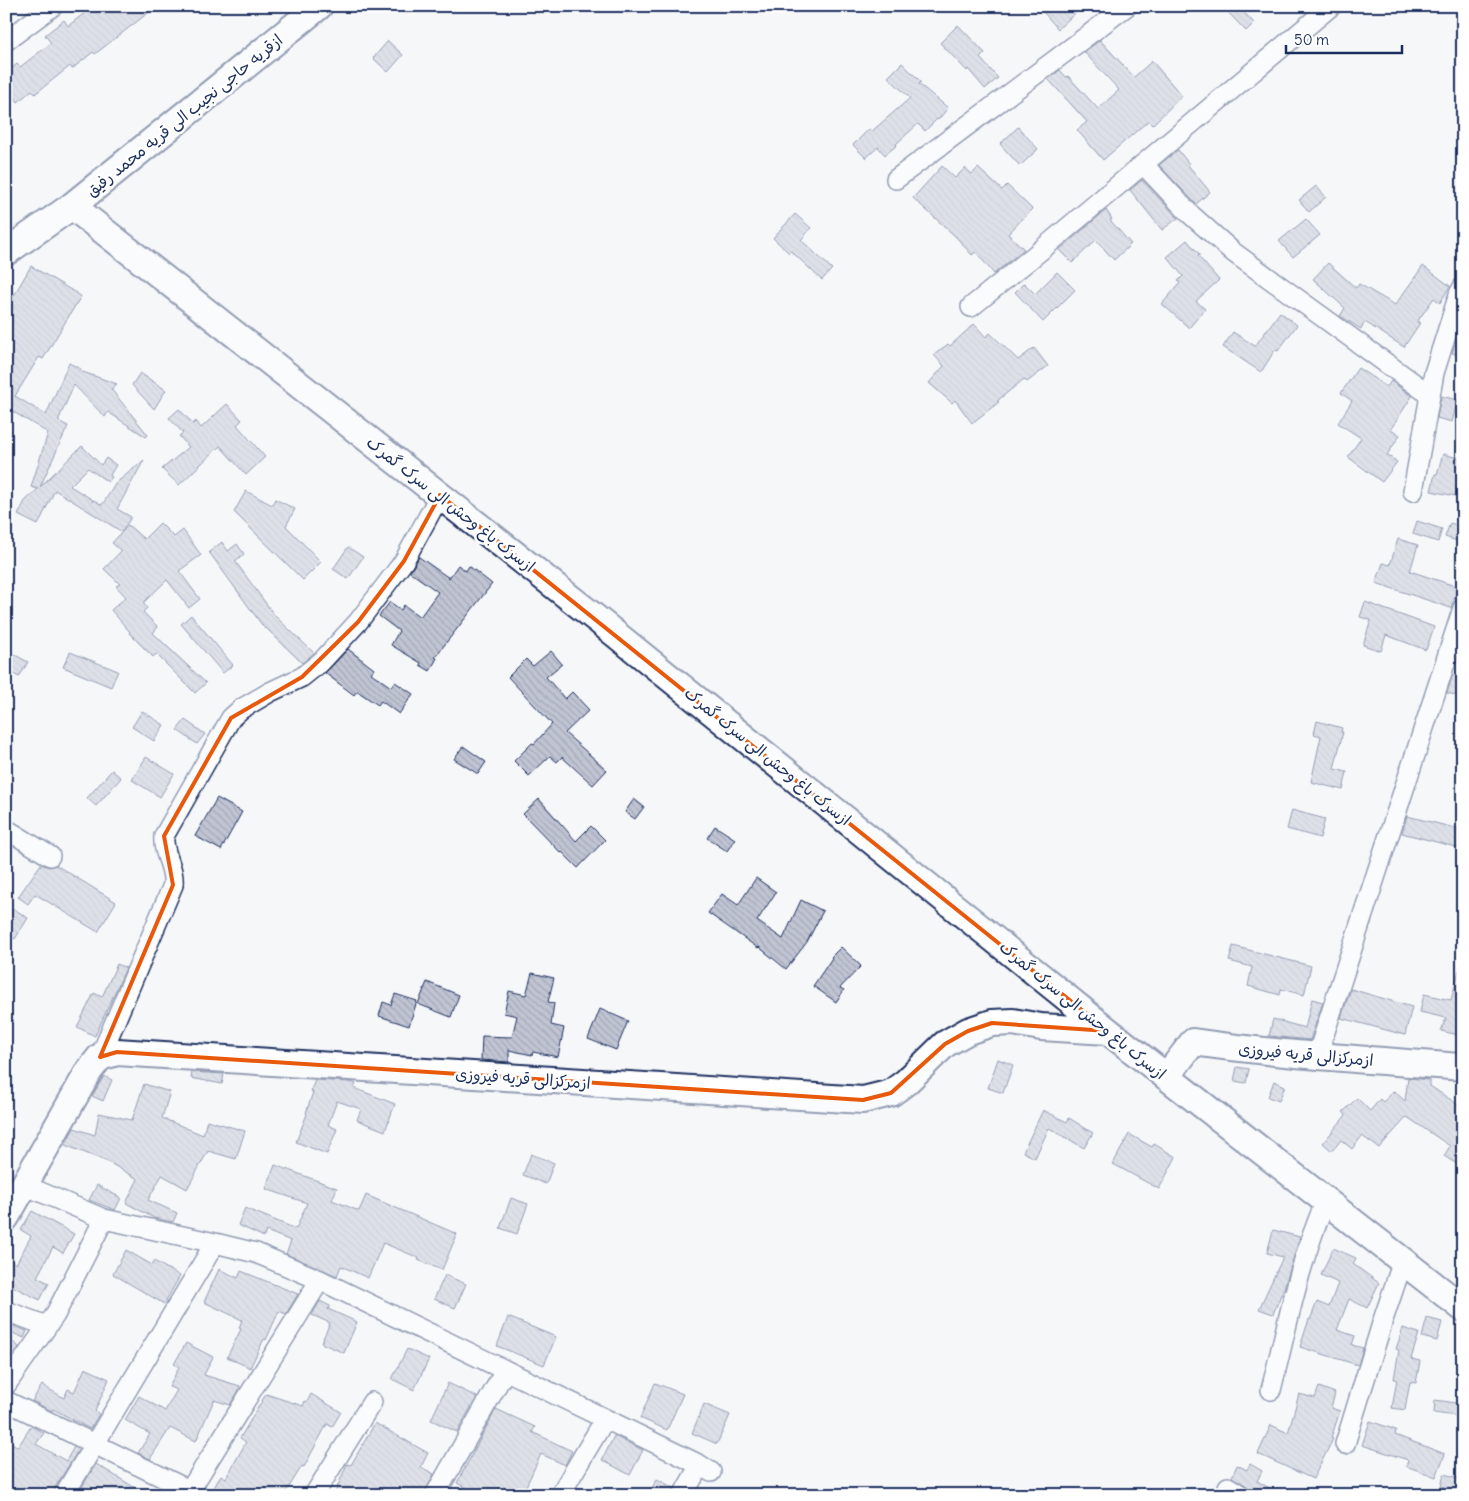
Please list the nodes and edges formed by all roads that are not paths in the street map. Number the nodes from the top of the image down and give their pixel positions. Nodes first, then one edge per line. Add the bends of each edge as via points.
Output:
1 (53, 6) edge
2 (319, 6) edge
3 (1127, 6) edge
4 (1331, 6) edge
5 (6, 41) edge
6 (1143, 164) junction
7 (896, 179) dead end
8 (72, 206) junction
9 (7, 250) edge
10 (1463, 288) edge
11 (971, 306) dead end
12 (1430, 395) junction
13 (1413, 491) dead end
14 (440, 495) junction
15 (1463, 608) edge
16 (6, 829) edge
17 (50, 856) dead end
18 (1108, 1031) junction
19 (1317, 1056) junction
20 (100, 1057) junction
21 (1463, 1067) edge
22 (1167, 1076) junction
23 (24, 1185) junction
24 (1326, 1201) junction
25 (6, 1217) edge
26 (104, 1219) junction
27 (215, 1243) junction
28 (1403, 1261) junction
29 (320, 1280) junction
30 (1463, 1308) edge
31 (6, 1311) edge
32 (47, 1326) junction
33 (505, 1371) junction
34 (6, 1385) edge
35 (1271, 1390) dead end
36 (6, 1401) edge
37 (372, 1402) dead end
38 (605, 1419) junction
39 (95, 1444) junction
40 (1345, 1444) dead end
41 (192, 1493) edge
42 (64, 1495) edge
43 (314, 1495) edge
44 (435, 1495) edge
45 (560, 1495) edge
46 (683, 1495) edge

1 - 5 street
2 - 8 main road, ازقریه حاجی نجیب الی قریه محمد رفیق
3 - 7 street
4 - 6 street
6 - 11 street
6 - 12 street via 1189,213 1232,252
8 - 9 main road, ازقریه حاجی نجیب الی قریه محمد رفیق
8 - 14 main road, ازسرک باغ وحش الی سرک گمرک
10 - 12 street via 1434,373
12 - 13 street
14 - 18 main road, ازسرک باغ وحش الی سرک گمرک
14 - 20 street via 404,561 358,622 302,677 270,692 231,718 164,836 173,885
15 - 19 street
16 - 17 street
18 - 20 main road, ازمرکزالی قریه فیروزی via 1013,1022 992,1024 968,1031 945,1044 891,1093 863,1100 117,1052
18 - 22 main road, ازسرک باغ وحش الی سرک گمرک
19 - 21 main road, ازمرکزالی قریه فیروزی
19 - 22 main road, ازمرکزالی قریه فیروزی via 1193,1042
20 - 23 main road
22 - 24 main road, ازسرک باغ وحش الی سرک گمرک
23 - 25 main road
23 - 26 street
24 - 28 main road, ازسرک باغ وحش الی سرک گمرک
24 - 35 street via 1314,1228 1298,1282
26 - 27 street
26 - 32 street
27 - 29 street via 256,1254
27 - 39 street
28 - 30 main road, ازسرک باغ وحش الی سرک گمرک
28 - 40 street
29 - 33 street
29 - 41 street
31 - 32 street
32 - 34 street
33 - 38 street
33 - 44 street
36 - 39 street
37 - 43 street
38 - 45 street
38 - 46 street via 706,1468
39 - 41 street
39 - 42 street

